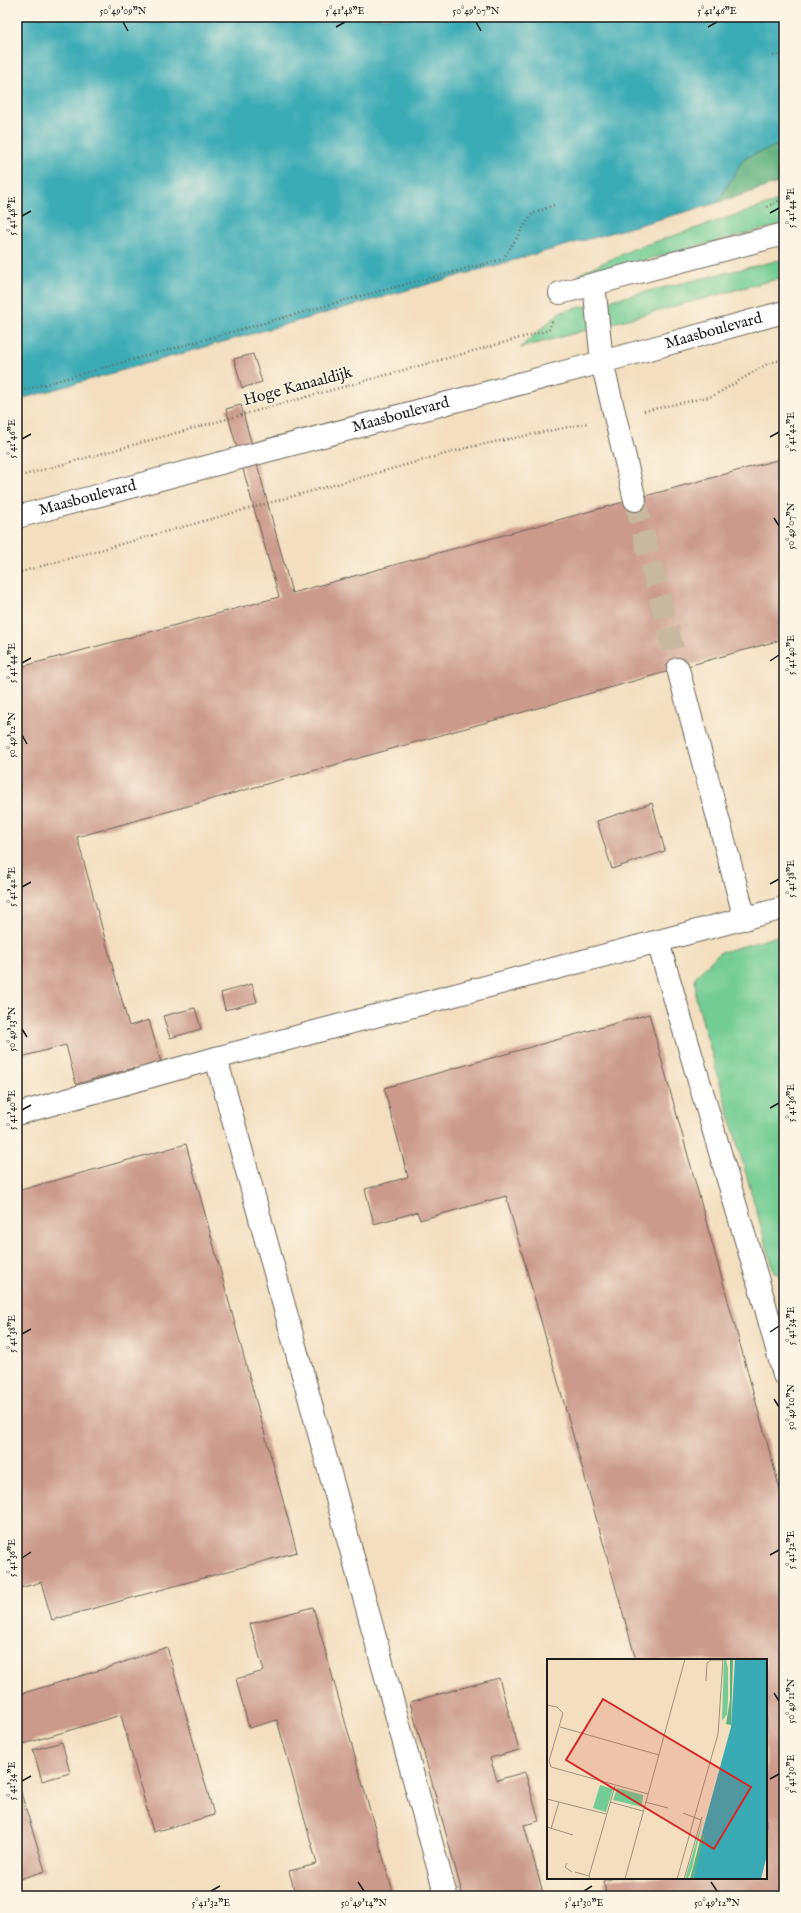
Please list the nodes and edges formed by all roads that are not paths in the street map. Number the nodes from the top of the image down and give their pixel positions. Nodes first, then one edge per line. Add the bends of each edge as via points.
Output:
1 (784, 234) edge
2 (594, 284) junction
3 (560, 293) road end
4 (784, 312) edge
5 (602, 362) junction
6 (635, 500) tunnel mouth
7 (17, 517) edge
8 (678, 669) tunnel mouth
9 (784, 908) edge
10 (745, 918) junction
11 (658, 942) junction
12 (216, 1058) junction
13 (17, 1114) edge
14 (775, 1303) edge
15 (784, 1375) edge
16 (446, 1896) edge

1 - 2 street
2 - 3 street
2 - 5 street
4 - 5 street, Maasboulevard
5 - 6 street
5 - 7 street, Maasboulevard
8 - 10 street
9 - 10 street
10 - 11 street
11 - 12 street
11 - 14 street
12 - 13 street
12 - 16 street
14 - 15 street

